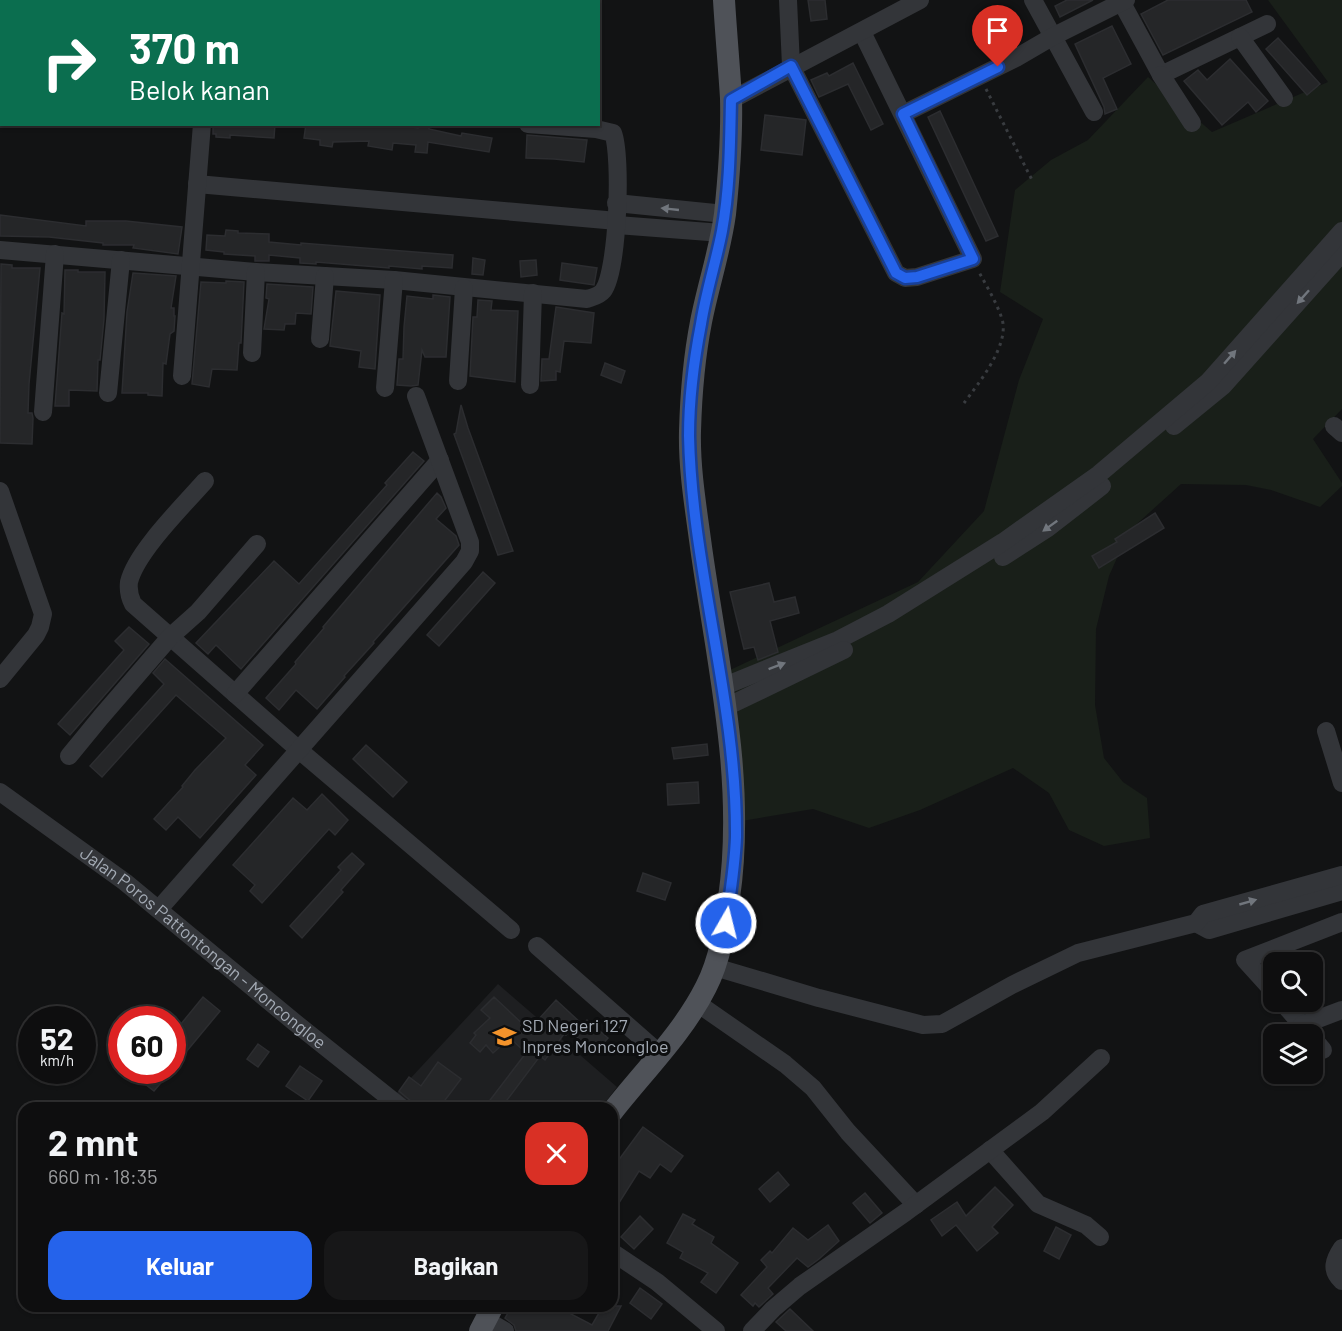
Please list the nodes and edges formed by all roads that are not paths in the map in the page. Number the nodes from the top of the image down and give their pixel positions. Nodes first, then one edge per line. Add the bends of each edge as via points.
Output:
1 (724, 0) edge
2 (788, 0) edge
3 (920, 0) edge
4 (1033, 0) edge
5 (1124, 1) edge
6 (1267, 24) dead end
7 (862, 32) junction
8 (1052, 37) junction
9 (1240, 37) junction
10 (791, 66) junction
11 (1161, 75) junction
12 (1284, 98) dead end
13 (731, 100) junction
14 (1094, 112) dead end
15 (903, 114) junction
16 (1192, 123) dead end
17 (202, 126) edge
18 (555, 126) edge
19 (197, 184) junction
20 (617, 216) junction
21 (723, 224) junction
22 (1342, 231) edge
23 (0, 250) edge
24 (54, 254) junction
25 (1342, 254) edge
26 (121, 260) junction
27 (191, 266) junction
28 (256, 272) junction
29 (326, 276) junction
30 (394, 280) junction
31 (464, 288) junction
32 (533, 293) junction
33 (320, 339) dead end
34 (252, 353) dead end
35 (182, 375) dead end
36 (458, 381) dead end
37 (530, 385) dead end
38 (385, 388) dead end
39 (108, 393) dead end
40 (416, 396) dead end
41 (44, 412) dead end
42 (440, 460) junction
43 (205, 481) dead end
44 (0, 491) edge
45 (257, 544) dead end
46 (170, 637) junction
47 (0, 679) edge
48 (235, 694) junction
49 (723, 698) junction
50 (1326, 731) dead end
51 (299, 750) junction
52 (69, 756) dead end
53 (1342, 783) edge
54 (0, 792) edge
55 (1342, 875) edge
56 (1342, 891) edge
57 (159, 909) junction
58 (1342, 922) edge
59 (1196, 923) junction
60 (511, 930) dead end
61 (537, 946) dead end
62 (1284, 952) edge
63 (1263, 958) edge
64 (715, 967) junction
65 (1263, 980) edge
66 (697, 1003) junction
67 (1342, 1010) edge
68 (1302, 1023) edge
69 (660, 1054) junction
70 (1101, 1058) dead end
71 (394, 1102) edge
72 (618, 1105) edge
73 (990, 1150) junction
74 (916, 1205) junction
75 (1100, 1238) dead end
76 (1342, 1248) edge
77 (618, 1256) edge
78 (1342, 1281) edge
79 (716, 1331) edge
80 (752, 1331) edge

1 - 13 main road
2 - 10 street
3 - 7 street
4 - 8 street
5 - 8 street
5 - 11 street
6 - 9 street
7 - 10 street
7 - 15 street
8 - 14 street
8 - 15 street
9 - 11 street
9 - 12 street
10 - 13 street
10 - 15 street via 896,273 905,278 973,259
11 - 16 street
13 - 21 main road
17 - 19 street
18 - 20 street via 613,133 617,150
19 - 20 street
19 - 27 street
20 - 21 street
20 - 32 street via 609,281 599,295 587,299
21 - 49 main road via 696,352 689,436 697,522
49 -> 22 street via 888,614 1003,542 1099,474 1208,382
23 - 24 street
24 - 26 street
24 - 41 street
25 -> 49 street via 1223,386 1048,528 922,608 838,653
26 - 27 street
26 - 39 street
27 - 28 street
27 - 35 street
28 - 29 street
28 - 34 street
29 - 30 street
29 - 33 street
30 - 31 street
30 - 38 street
31 - 32 street
31 - 36 street
32 - 37 street
40 - 42 street
42 - 48 street
42 - 51 street via 470,551
43 - 46 street via 144,552 130,579 128,593 132,604
44 - 47 street via 43,614 36,634
45 - 46 street via 206,603
46 - 48 street
46 - 52 street
48 - 51 street
49 - 64 main road via 736,838 726,923
50 - 53 street
51 - 57 street
51 - 60 street
54 - 57 street, Jalan Poros Pattontongan - Moncongloe
59 -> 55 street via 1203,914
56 - 59 street via 1209,930
57 - 71 street, Jalan Poros Pattontongan - Moncongloe
58 - 62 street
59 - 64 street via 1078,953 942,1024 923,1025 819,999
61 - 69 street
63 - 65 street via 1245,960
64 - 66 main road
66 - 69 main road
66 - 74 street via 813,1088
67 - 68 street
69 - 72 main road
70 - 73 street via 1042,1112
73 - 74 street
73 - 75 street via 1038,1204 1086,1225
74 - 80 street via 800,1286
76 - 78 street via 1334,1268
77 - 79 street via 657,1282

